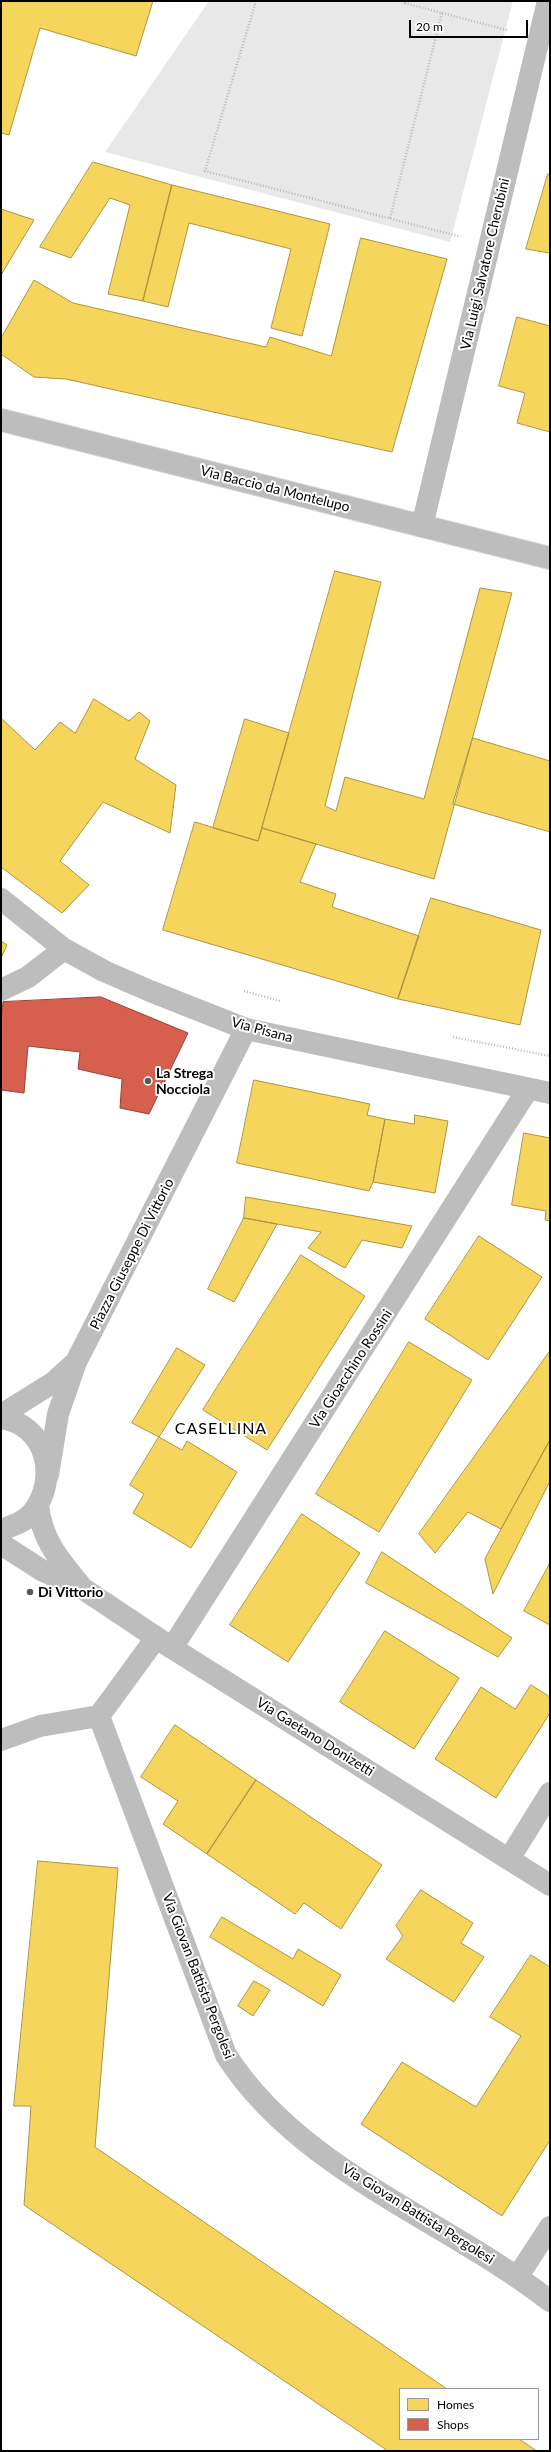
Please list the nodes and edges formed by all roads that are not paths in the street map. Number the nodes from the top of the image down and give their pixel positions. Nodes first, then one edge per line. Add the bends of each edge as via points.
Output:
1 (548, 1) edge
2 (1, 420) edge
3 (422, 526) junction
4 (550, 558) edge
5 (1, 899) edge
6 (64, 949) junction
7 (1, 990) edge
8 (246, 1029) junction
9 (528, 1089) junction
10 (550, 1092) edge
11 (76, 1362) junction
12 (1, 1415) edge
13 (1, 1418) edge
14 (48, 1475) junction
15 (38, 1505) junction
16 (1, 1530) edge
17 (1, 1544) edge
18 (82, 1588) junction
19 (164, 1643) junction
20 (99, 1716) junction
21 (1, 1740) edge
22 (550, 1793) edge
23 (509, 1858) junction
24 (550, 1885) edge
25 (550, 2227) edge
26 (518, 2276) junction
27 (550, 2300) edge

1 - 3 street, Via Luigi Salvatore Cherubini
2 - 3 street, Via Baccio da Montelupo
3 - 4 street, Via Baccio da Montelupo
5 - 6 street, Via Pisana
6 - 7 street via 28,977
6 - 8 street, Via Pisana via 150,991
8 - 9 street, Via Pisana
8 - 11 street, Piazza Giuseppe Di Vittorio
9 - 10 street, Via Pisana
9 - 19 street, Via Gioacchino Rossini
11 - 12 street, Piazza Giuseppe Di Vittorio via 54,1382
11 - 14 street, Piazza Giuseppe Di Vittorio via 58,1414
13 - 14 street, Piazza Giuseppe Di Vittorio via 27,1429 38,1441 46,1458
14 - 15 street, Piazza Giuseppe Di Vittorio via 44,1495
15 - 16 street, Piazza Giuseppe Di Vittorio via 16,1525
15 - 18 street, Via Gaetano Donizetti via 44,1536 55,1555
17 - 18 street, Via Gaetano Donizetti via 43,1571
18 - 19 street, Via Gaetano Donizetti
19 - 20 street
19 - 23 street, Via Gaetano Donizetti
20 - 21 street via 40,1726
20 - 26 street, Via Giovan Battista Pergolesi via 226,2055 236,2070 264,2104 339,2166
22 - 23 street
23 - 24 street, Via Gaetano Donizetti
25 - 26 street
26 - 27 street, Via Giovan Battista Pergolesi

